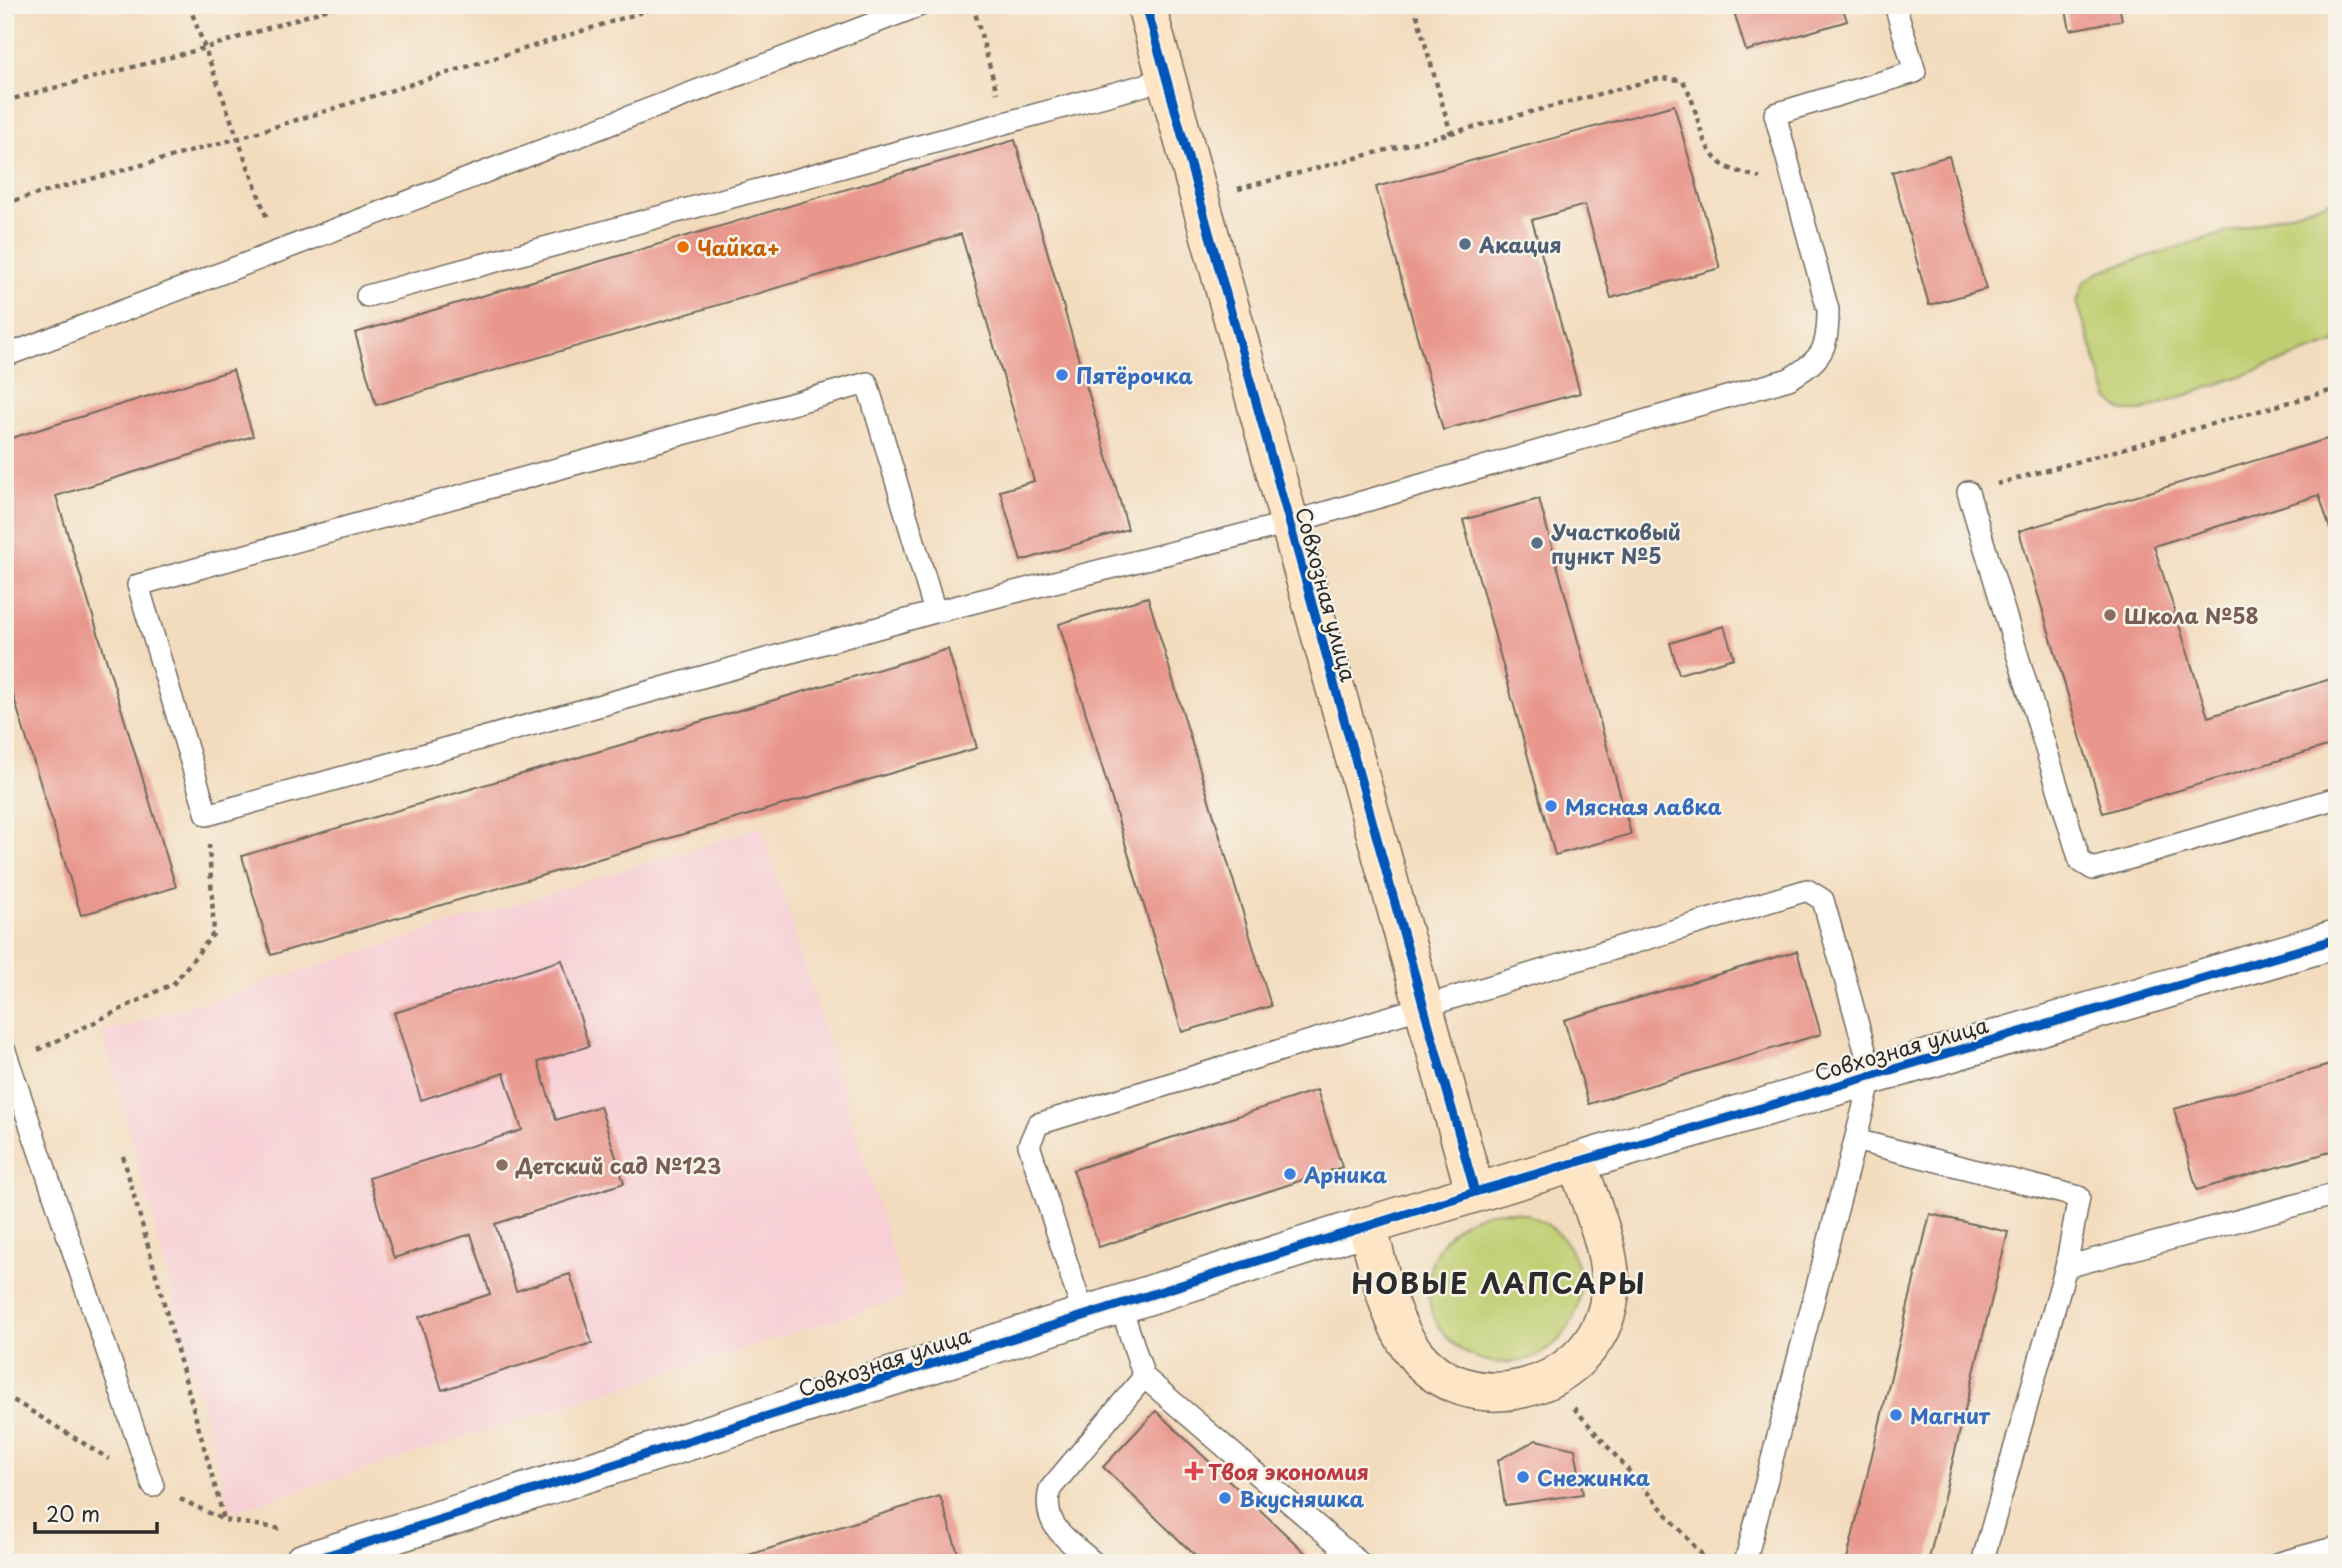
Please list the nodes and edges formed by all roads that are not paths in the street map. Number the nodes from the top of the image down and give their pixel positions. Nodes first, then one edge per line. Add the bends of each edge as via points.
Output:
1 (921, 5) edge
2 (1146, 5) edge
3 (1895, 5) edge
4 (1167, 79) junction
5 (367, 296) dead end
6 (5, 356) edge
7 (1968, 492) road end
8 (1289, 523) junction
9 (935, 612) junction
10 (2337, 798) edge
11 (2337, 939) edge
12 (1422, 1007) junction
13 (7, 1058) edge
14 (1872, 1075) junction
15 (1854, 1139) junction
16 (1577, 1162) junction
17 (1475, 1192) junction
18 (2337, 1194) edge
19 (1367, 1226) junction
20 (2066, 1267) junction
21 (1120, 1304) junction
22 (1084, 1316) junction
23 (1144, 1377) junction
24 (153, 1486) dead end
25 (2337, 1547) edge
26 (372, 1553) edge
27 (303, 1563) edge
28 (1094, 1563) edge
29 (1360, 1563) edge
30 (1745, 1563) edge
31 (1982, 1563) edge
32 (2279, 1563) edge

1 - 6 lane
2 - 4 street, Совхозная улица
3 - 8 lane via 1915,72 1775,114 1828,310 1828,341 1813,365 1789,379
4 - 5 lane
4 - 8 street, Совхозная улица
7 - 10 lane via 2080,861 2093,869
8 - 9 lane
8 - 12 street, Совхозная улица
9 - 9 lane via 207,815 138,585 867,383
11 - 14 street, Совхозная улица
12 - 14 lane via 1807,890 1823,900
12 - 17 street, Совхозная улица
12 - 22 lane via 1038,1124 1029,1145
13 - 24 lane
14 - 15 lane
14 - 16 street, Совхозная улица
15 - 20 lane via 2079,1197
15 - 30 lane
16 - 17 street, Совхозная улица
16 - 19 street via 1609,1273 1608,1306 1592,1344 1563,1373 1527,1390 1481,1392 1445,1379 1412,1351 1393,1312
17 - 19 street, Совхозная улица
18 - 20 lane
19 - 21 street, Совхозная улица
20 - 31 lane
21 - 22 street, Совхозная улица
21 - 23 lane
22 - 26 street, Совхозная улица
23 - 28 lane via 1050,1489 1046,1506 1053,1525
23 - 29 lane
25 - 32 lane
26 - 27 street, Совхозная улица

